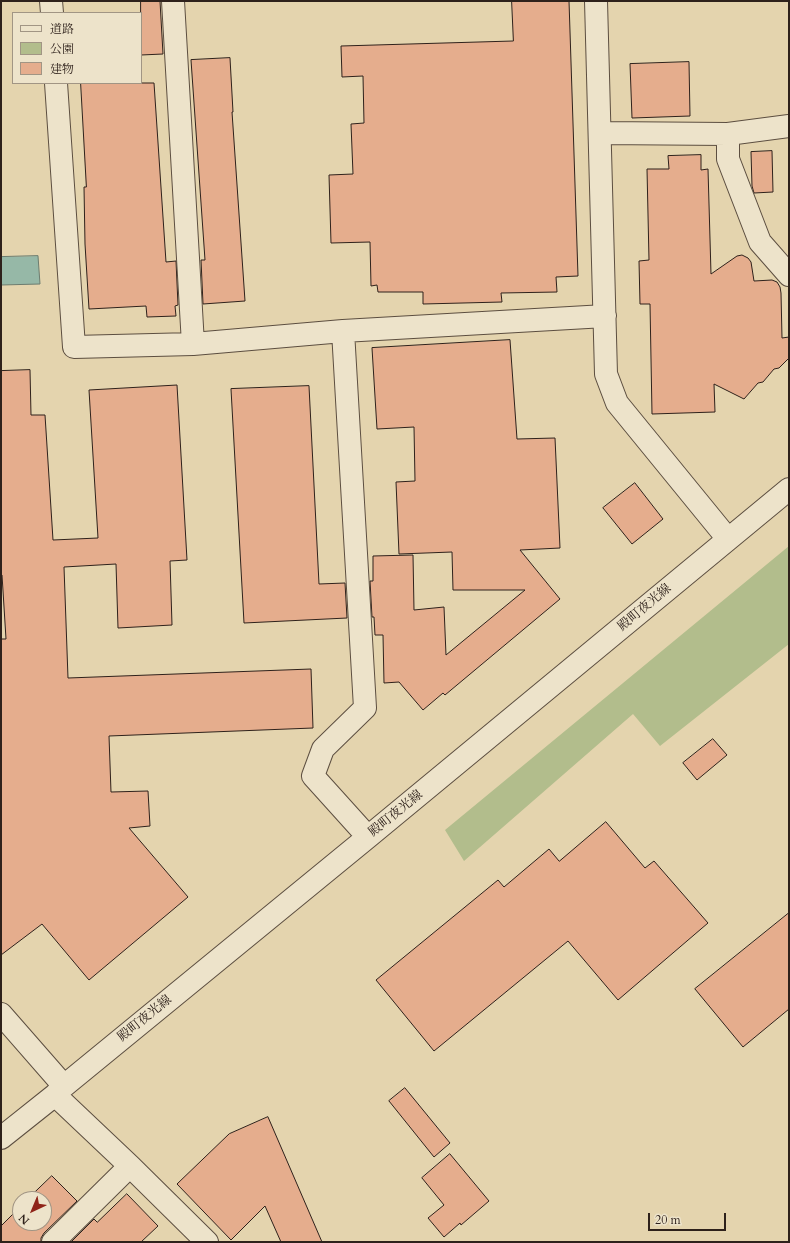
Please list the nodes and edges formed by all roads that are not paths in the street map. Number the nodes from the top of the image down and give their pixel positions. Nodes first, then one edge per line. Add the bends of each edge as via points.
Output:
1 (51, 1) edge
2 (173, 1) edge
3 (596, 1) edge
4 (52, 12) edge
5 (56, 84) edge
6 (789, 126) edge
7 (600, 133) junction
8 (728, 134) junction
9 (789, 274) edge
10 (605, 316) junction
11 (343, 330) junction
12 (193, 344) junction
13 (789, 489) edge
14 (728, 539) junction
15 (368, 837) junction
16 (1, 1014) edge
17 (59, 1090) junction
18 (1, 1138) edge
19 (130, 1166) junction
20 (53, 1242) edge
21 (207, 1242) edge

1 - 4 street
2 - 12 street
3 - 7 street
5 - 12 street via 74,347
6 - 8 street
7 - 8 street
7 - 10 street
8 - 9 street via 728,159 760,242
10 - 11 street
10 - 14 street via 606,374 617,403
11 - 12 street
11 - 15 street via 365,708 323,749 313,776
13 - 14 street, 殿町夜光線
14 - 15 street, 殿町夜光線
15 - 17 street, 殿町夜光線
16 - 17 street
17 - 18 street, 殿町夜光線
17 - 19 street
19 - 20 street
19 - 21 street

